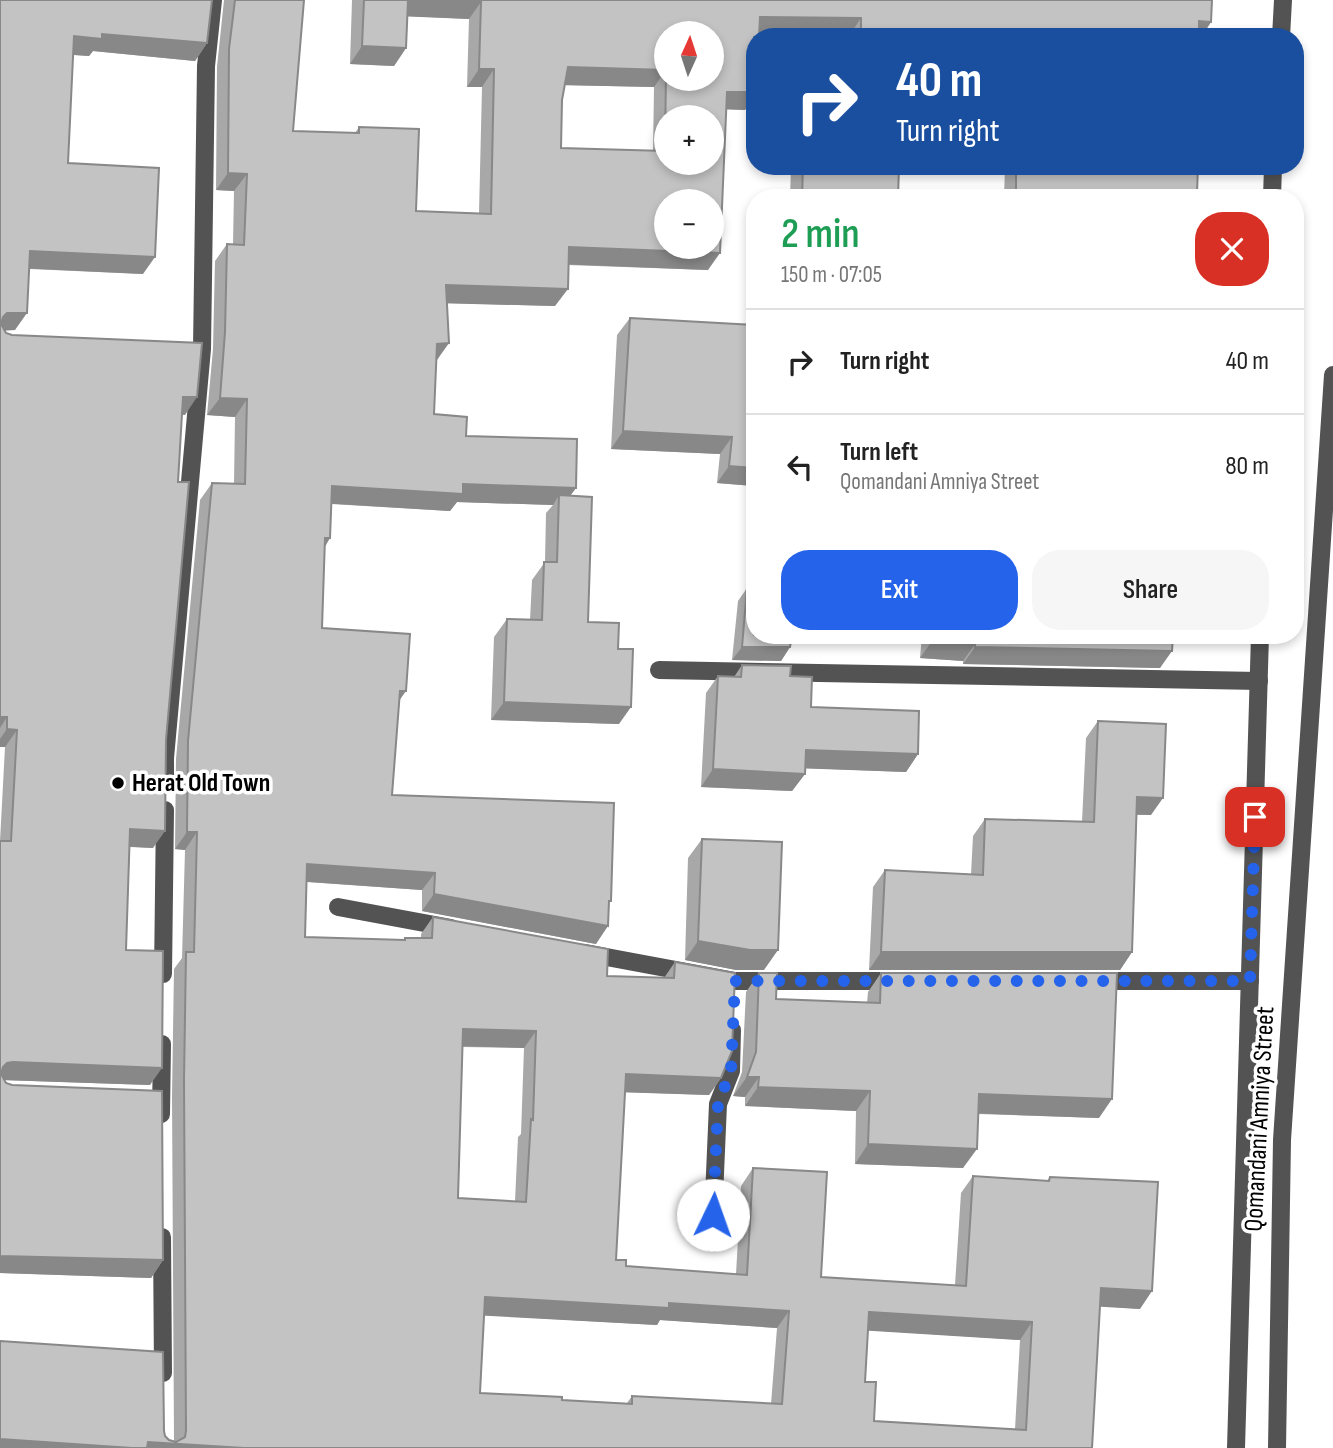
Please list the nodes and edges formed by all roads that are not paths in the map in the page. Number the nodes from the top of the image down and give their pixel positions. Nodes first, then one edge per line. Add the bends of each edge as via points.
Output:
1 (213, 0) edge
2 (1283, 0) edge
3 (1281, 28) edge
4 (1333, 374) edge
5 (1260, 644) edge
6 (659, 670) dead end
7 (1259, 681) junction
8 (338, 907) dead end
9 (461, 930) edge
10 (570, 951) edge
11 (916, 981) edge
12 (1083, 981) edge
13 (1250, 981) junction
14 (163, 988) edge
15 (733, 1019) edge
16 (162, 1029) edge
17 (162, 1137) edge
18 (162, 1218) edge
19 (712, 1243) dead end
20 (163, 1394) edge
21 (1236, 1448) edge
22 (1277, 1448) edge

1 - 14 street via 206,66 195,348 165,758
2 - 3 street
4 - 22 street, Qomandani Amniya Street via 1282,1140
5 - 7 street, Qomandani Amniya Street
6 - 7 street
7 - 13 street, Qomandani Amniya Street
8 - 9 street
10 - 11 street via 734,988
12 - 13 street
13 - 21 street, Qomandani Amniya Street
15 - 19 street via 731,1071 718,1104
16 - 17 street via 154,1096
18 - 20 street

